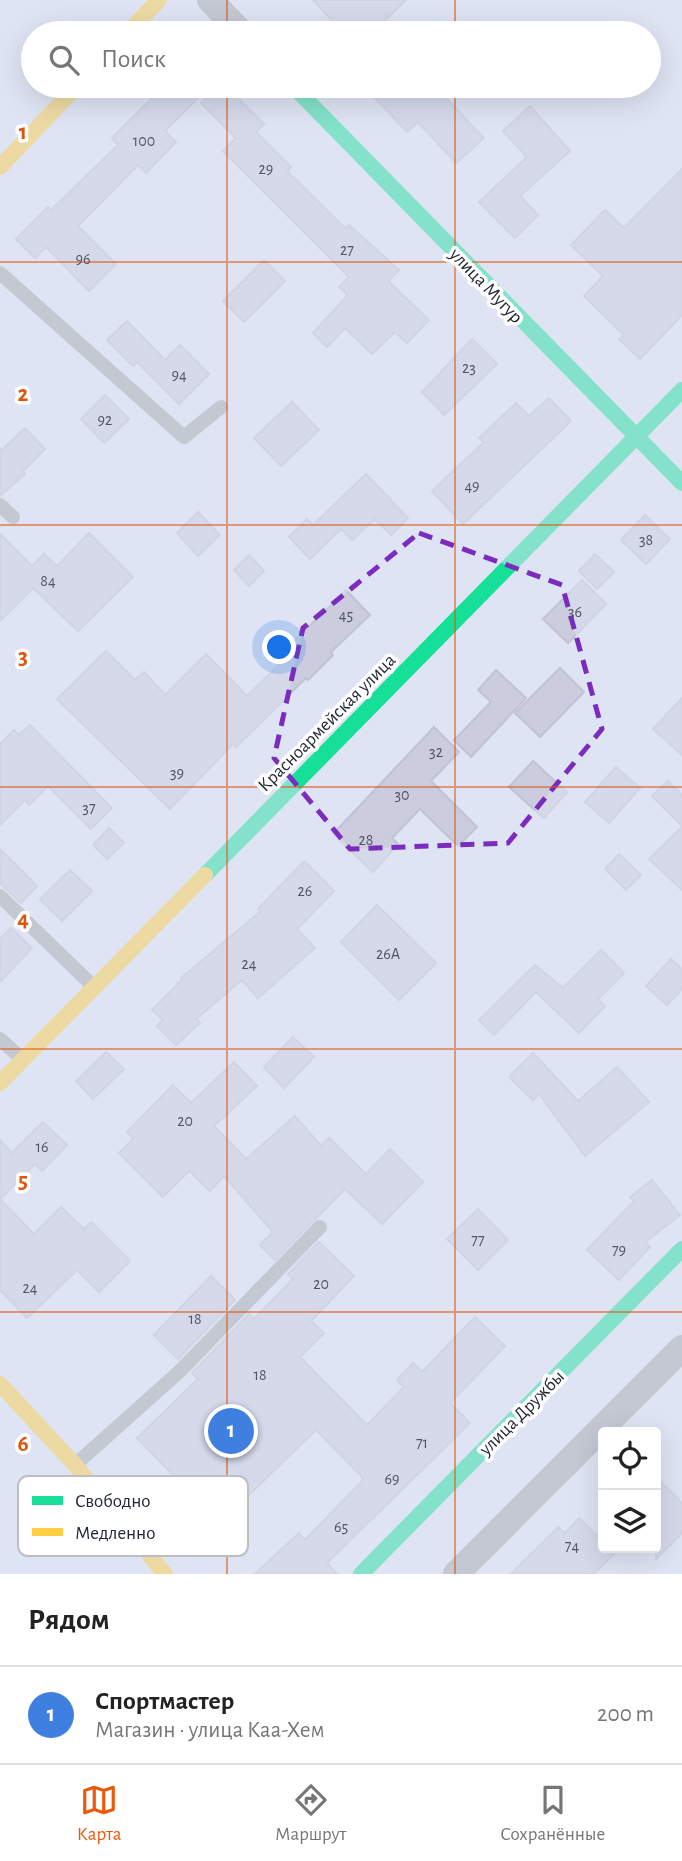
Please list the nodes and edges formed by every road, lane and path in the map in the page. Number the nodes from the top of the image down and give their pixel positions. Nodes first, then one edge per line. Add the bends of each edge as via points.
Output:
1 (159, 0) edge
2 (210, 0) edge
3 (139, 21) edge
4 (230, 21) edge
5 (66, 98) edge
6 (305, 98) edge
7 (0, 167) edge
8 (0, 273) edge
9 (682, 390) edge
10 (221, 407) dead end
11 (636, 437) junction
12 (682, 483) edge
13 (0, 505) edge
14 (13, 517) dead end
15 (0, 896) edge
16 (94, 987) junction
17 (0, 1039) edge
18 (23, 1060) junction
19 (0, 1083) edge
20 (320, 1227) dead end
21 (682, 1249) edge
22 (682, 1348) edge
23 (0, 1384) edge
24 (75, 1465) junction
25 (84, 1476) edge
26 (150, 1556) edge
27 (165, 1574) edge
28 (361, 1574) edge
29 (456, 1574) edge

1 - 3 street
2 - 4 street
5 - 7 street
6 - 11 street, улица Мугур
8 - 10 lane via 184,437
9 - 11 street, Красноармейская улица
11 - 12 street, улица Мугур
11 - 16 street, Красноармейская улица
13 - 14 lane
15 - 16 lane
16 - 18 street, Красноармейская улица
17 - 18 lane
18 - 19 street, Красноармейская улица
20 - 24 lane via 180,1371
21 - 28 street, улица Дружбы
22 - 29 street
23 - 24 street
24 - 25 street
26 - 27 street

